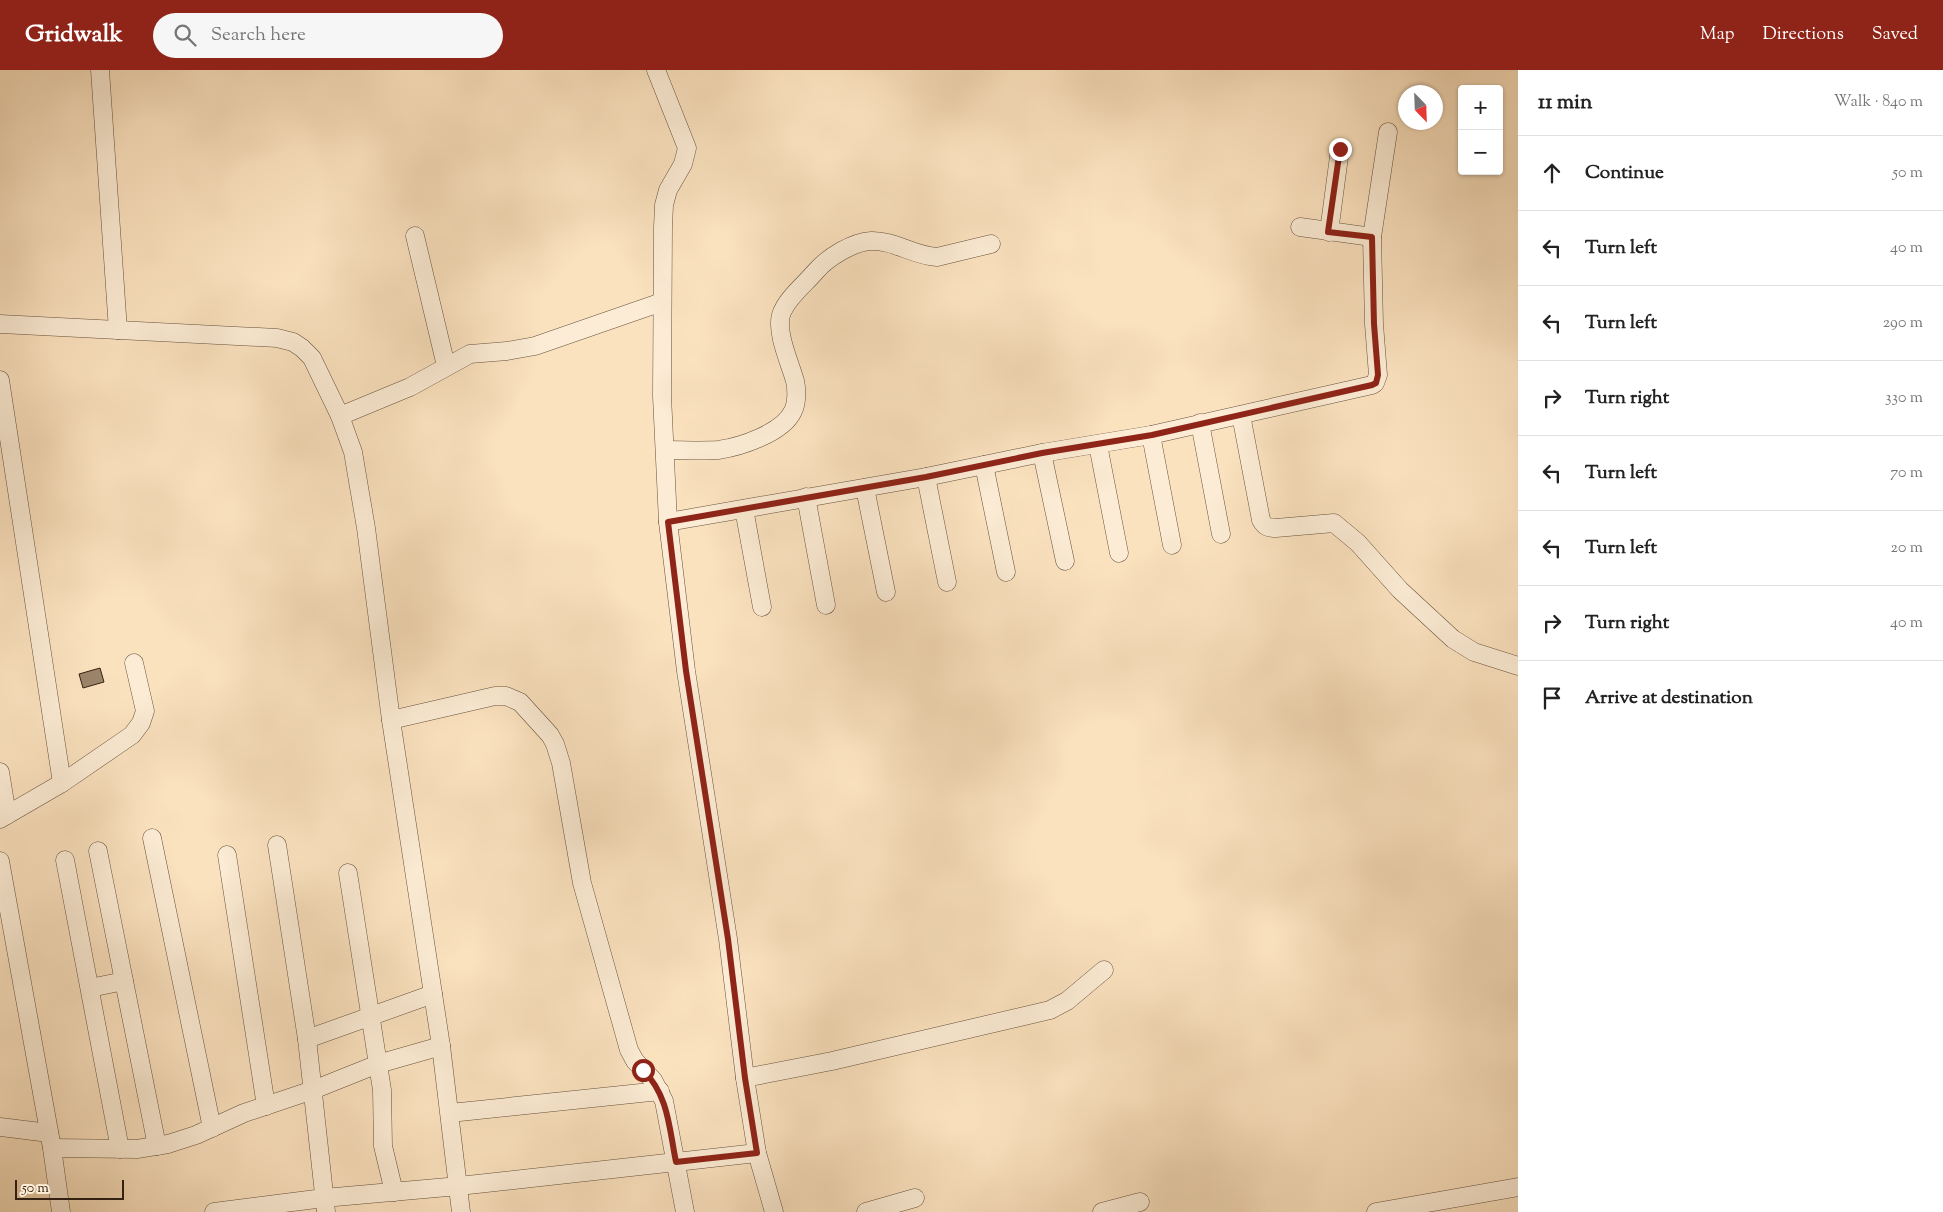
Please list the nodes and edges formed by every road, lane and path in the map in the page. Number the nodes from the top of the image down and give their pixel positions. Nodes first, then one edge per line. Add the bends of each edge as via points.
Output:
1 (100, 70) edge
2 (656, 70) edge
3 (1388, 132) dead end
4 (1340, 149) dead end
5 (1300, 227) dead end
6 (1328, 232) junction
7 (415, 236) dead end
8 (1372, 237) junction
9 (992, 244) dead end
10 (662, 302) junction
11 (0, 324) edge
12 (118, 330) junction
13 (446, 366) junction
14 (0, 380) edge
15 (1241, 415) junction
16 (340, 416) junction
17 (1200, 423) junction
18 (1152, 435) junction
19 (1098, 444) junction
20 (665, 450) junction
21 (1042, 453) junction
22 (984, 465) junction
23 (926, 477) junction
24 (865, 488) junction
25 (806, 497) junction
26 (744, 509) junction
27 (668, 522) junction
28 (1221, 534) dead end
29 (1172, 545) dead end
30 (1119, 553) dead end
31 (1065, 560) dead end
32 (1006, 572) dead end
33 (947, 582) dead end
34 (886, 592) dead end
35 (826, 605) dead end
36 (762, 607) dead end
37 (134, 664) dead end
38 (1518, 666) edge
39 (391, 720) junction
40 (0, 778) edge
41 (62, 783) junction
42 (4, 817) edge
43 (152, 838) dead end
44 (277, 845) dead end
45 (98, 850) dead end
46 (227, 855) dead end
47 (65, 860) dead end
48 (0, 861) edge
49 (348, 873) dead end
50 (1104, 970) dead end
51 (124, 981) junction
52 (90, 988) junction
53 (433, 994) junction
54 (370, 1016) junction
55 (307, 1039) junction
56 (441, 1046) junction
57 (378, 1064) junction
58 (745, 1078) junction
59 (313, 1090) junction
60 (660, 1091) junction
61 (266, 1106) junction
62 (450, 1113) junction
63 (0, 1126) edge
64 (212, 1128) junction
65 (51, 1141) junction
66 (157, 1146) junction
67 (120, 1149) junction
68 (757, 1153) junction
69 (676, 1162) junction
70 (459, 1186) junction
71 (1518, 1187) edge
72 (394, 1192) junction
73 (915, 1198) dead end
74 (1140, 1202) dead end
75 (325, 1205) edge
76 (260, 1209) edge
77 (61, 1212) edge
78 (214, 1212) edge
79 (462, 1212) edge
80 (685, 1212) edge
81 (774, 1212) edge
82 (866, 1212) edge
83 (1102, 1212) edge
84 (1376, 1212) edge

1 - 12 street
2 - 10 street via 686,148 683,164 668,190 664,205
3 - 8 street
4 - 6 street
5 - 6 street
6 - 8 street
7 - 13 street
8 - 15 street via 1376,383
9 - 20 street via 937,257 873,241 842,251 820,267 781,316 780,326 796,396 794,411 786,421 769,434 718,450
10 - 13 street via 535,346 470,354
10 - 20 street
11 - 12 street
12 - 16 street via 277,338 293,342 312,358
13 - 16 street via 410,387
14 - 41 street
15 - 17 street
15 - 38 street via 1264,525 1276,528 1334,523 1460,645
16 - 39 street via 354,452
17 - 18 street
17 - 28 street
18 - 19 street
18 - 29 street
19 - 21 street
19 - 30 street
20 - 27 street
21 - 22 street
21 - 31 street
22 - 23 street
22 - 32 street
23 - 24 street
23 - 33 street
24 - 25 street
24 - 34 street
25 - 26 street
25 - 35 street
26 - 27 street
26 - 36 street
27 - 58 street via 686,671 728,939
37 - 41 street via 145,711 141,723 132,734
39 - 53 street
39 - 60 street via 506,696 520,702 550,734 561,763 582,883 630,1050
40 - 42 street
41 - 42 street
43 - 64 street
44 - 55 street
45 - 51 street
46 - 61 street
47 - 52 street
48 - 65 street
49 - 54 street
50 - 58 street via 1068,1001 1050,1010
51 - 52 street
51 - 66 street
52 - 67 street
53 - 54 street
53 - 56 street
54 - 55 street
54 - 57 street
55 - 59 street
56 - 57 street
56 - 62 street
57 - 59 street
57 - 72 street via 383,1101 383,1146
58 - 68 street
59 - 61 street
59 - 75 street
60 - 62 street
60 - 69 street
61 - 64 street
62 - 70 street
63 - 65 street
64 - 66 street
65 - 67 street
65 - 77 street
66 - 67 street
68 - 69 street
68 - 81 street
69 - 70 street
69 - 80 street
70 - 72 street
70 - 79 street
71 - 84 street
72 - 75 street
73 - 82 street
74 - 83 street
75 - 76 street
76 - 78 street

